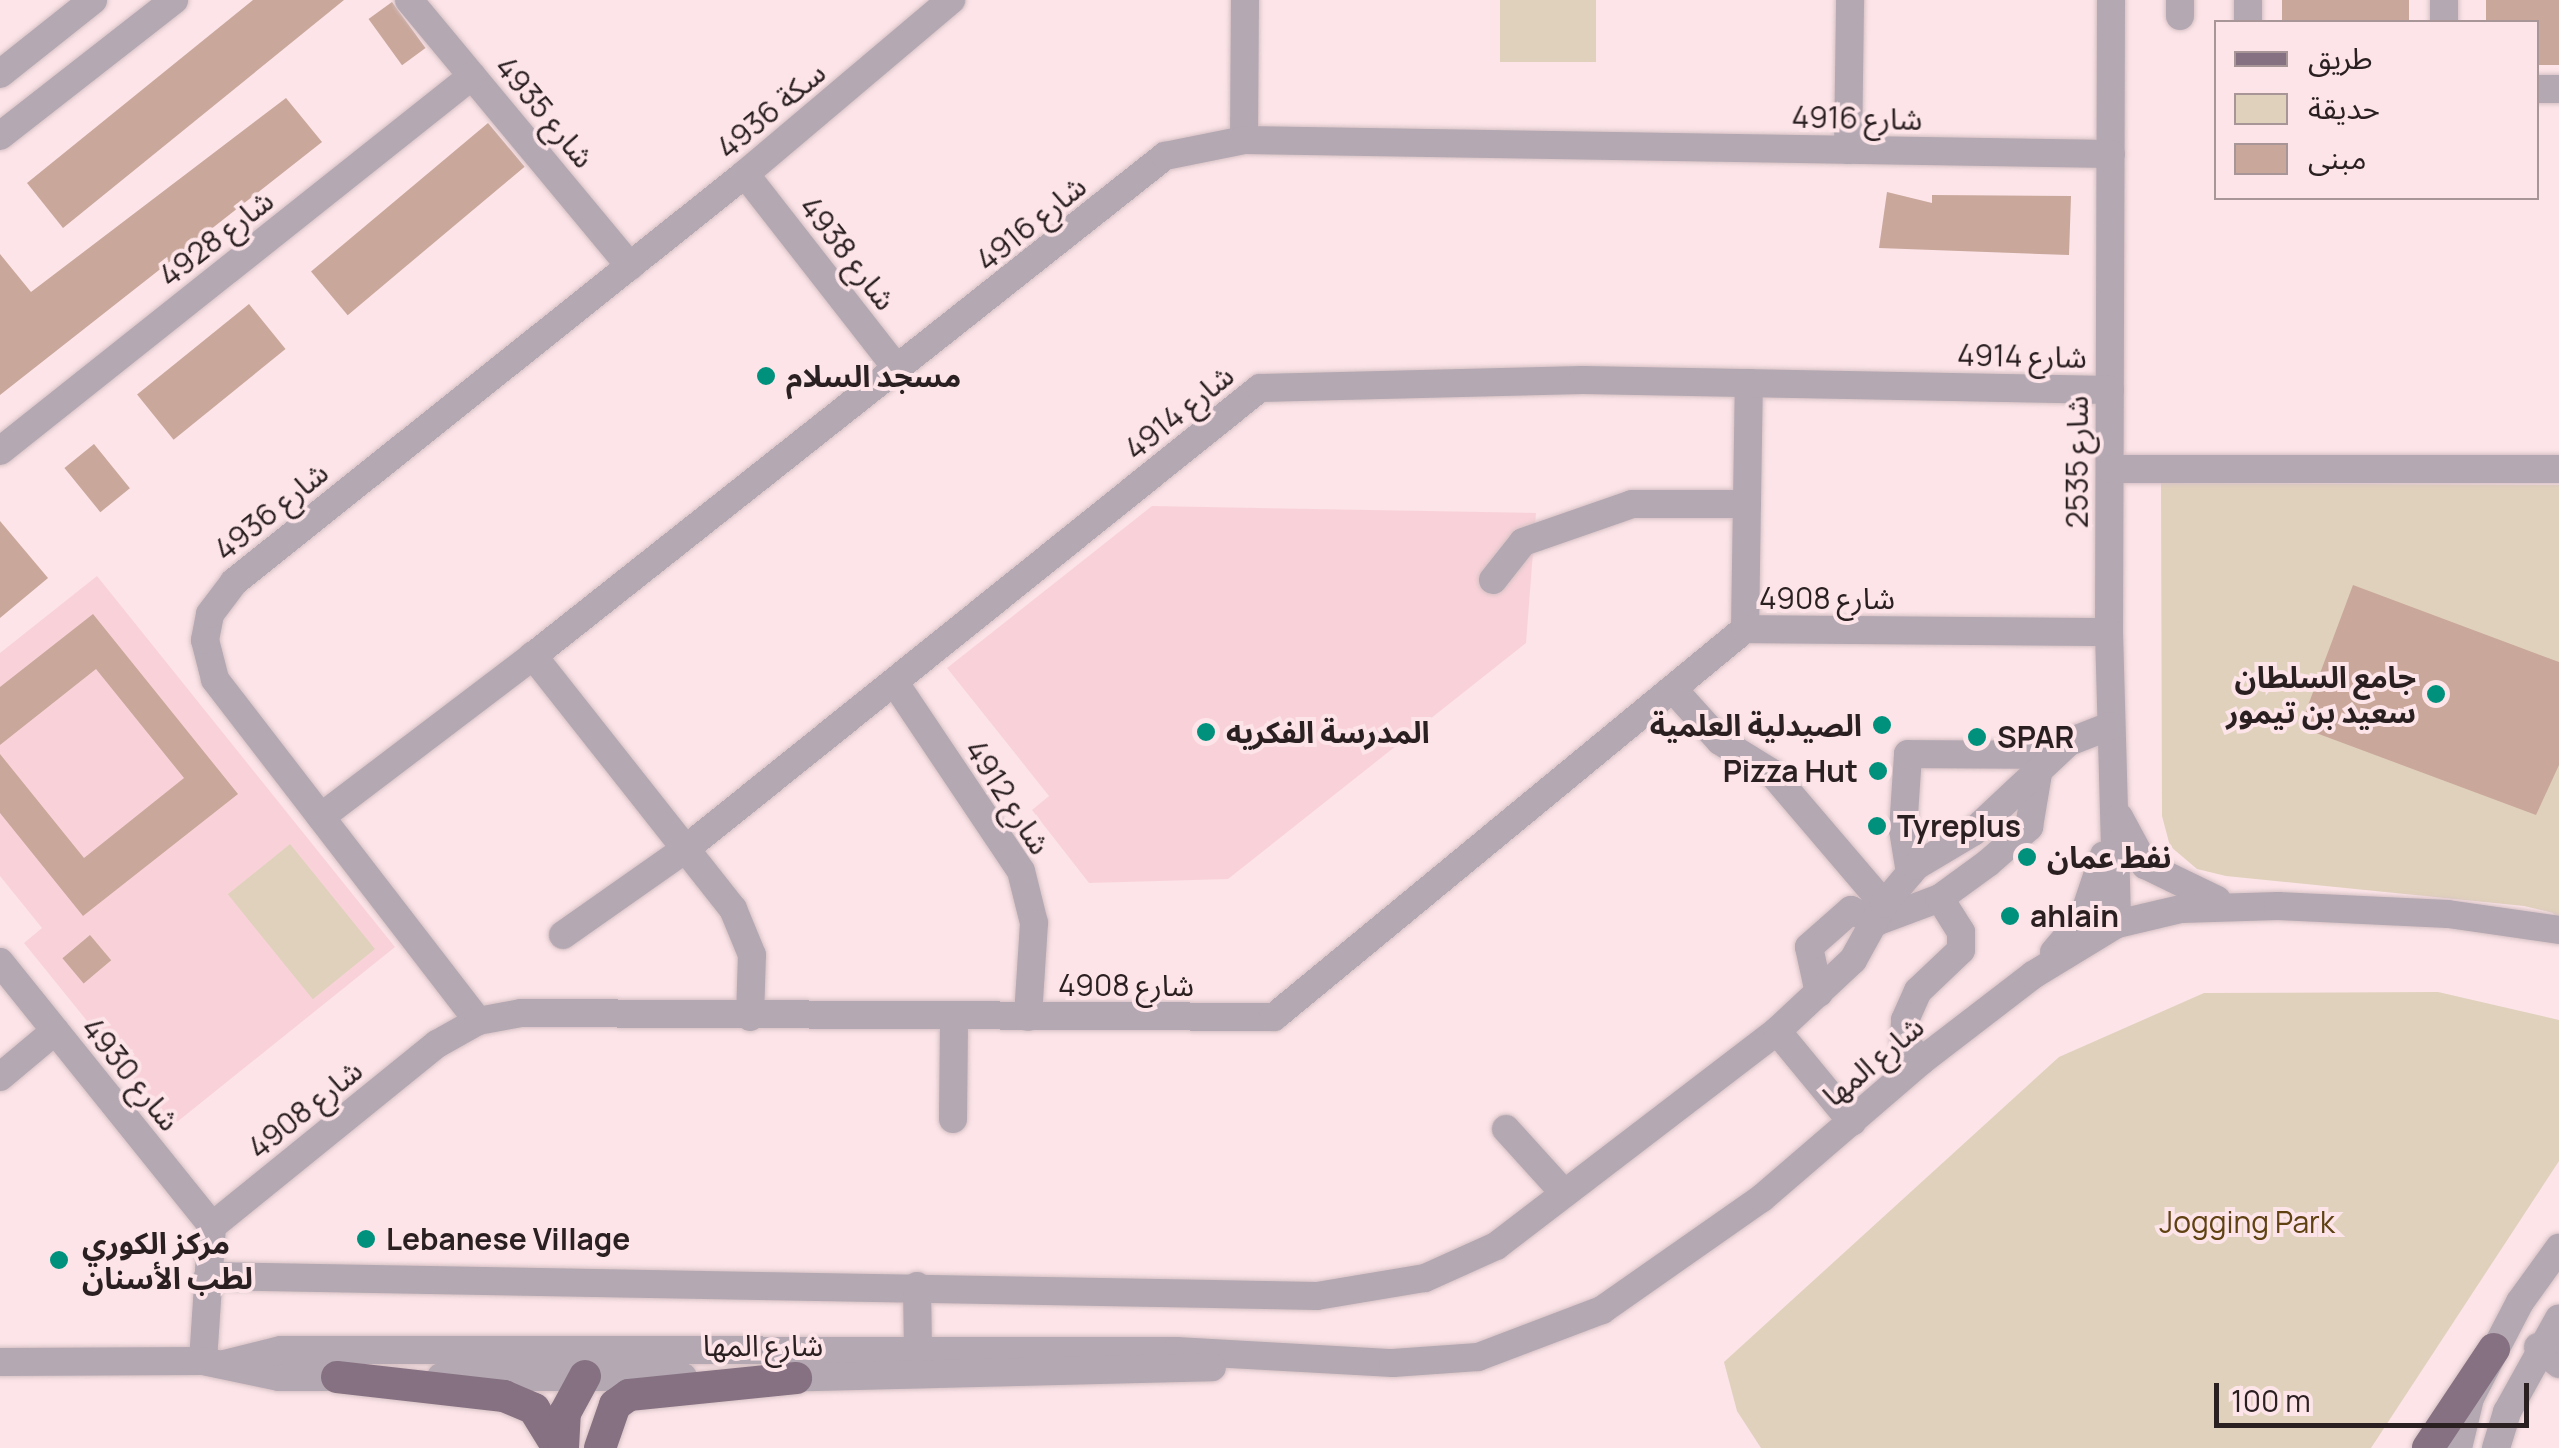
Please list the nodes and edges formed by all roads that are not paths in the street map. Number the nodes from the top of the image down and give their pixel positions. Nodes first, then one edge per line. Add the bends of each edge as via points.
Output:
1 (93, 0) edge
2 (174, 0) edge
3 (409, 0) edge
4 (951, 0) edge
5 (1245, 0) edge
6 (1850, 0) edge
7 (2111, 0) edge
8 (0, 74) edge
9 (472, 76) junction
10 (0, 136) edge
11 (1244, 140) junction
12 (1848, 150) junction
13 (2112, 154) junction
14 (745, 174) junction
15 (630, 266) junction
16 (899, 371) junction
17 (1749, 383) junction
18 (2110, 390) junction
19 (0, 451) edge
20 (2110, 469) junction
21 (2559, 469) edge
22 (1747, 504) junction
23 (1494, 580) dead end
24 (1746, 629) junction
25 (2109, 632) junction
26 (533, 656) junction
27 (894, 683) junction
28 (1673, 689) junction
29 (2110, 726) junction
30 (2046, 761) junction
31 (2112, 799) junction
32 (321, 818) junction
33 (688, 847) junction
34 (1910, 873) junction
35 (1940, 898) junction
36 (2233, 906) junction
37 (1880, 913) junction
38 (2117, 924) junction
39 (2515, 926) junction
40 (2559, 930) edge
41 (563, 935) dead end
42 (2559, 945) edge
43 (0, 962) edge
44 (2033, 975) junction
45 (1819, 993) junction
46 (750, 1017) junction
47 (954, 1017) junction
48 (1028, 1017) junction
49 (478, 1021) junction
50 (1778, 1031) junction
51 (55, 1032) junction
52 (1920, 1061) junction
53 (0, 1077) edge
54 (954, 1118) dead end
55 (1852, 1122) junction
56 (1506, 1130) dead end
57 (1564, 1193) junction
58 (212, 1226) junction
59 (2559, 1248) edge
60 (208, 1276) junction
61 (916, 1286) junction
62 (2559, 1318) edge
63 (2494, 1350) junction
64 (556, 1352) junction
65 (695, 1352) junction
66 (918, 1352) junction
67 (2549, 1356) edge
68 (1304, 1359) junction
69 (0, 1362) edge
70 (213, 1362) junction
71 (585, 1376) junction
72 (337, 1377) junction
73 (796, 1378) junction
74 (560, 1448) edge
75 (590, 1448) edge
76 (600, 1448) edge
77 (2428, 1448) edge
78 (2458, 1448) edge
79 (2496, 1448) edge

1 - 8 street
2 - 10 street
3 - 9 street, 4935 شارع
4 - 14 street, سكة 4936
5 - 11 street
6 - 12 street
7 - 13 street, 2535 شارع
9 - 15 street, 4935 شارع
9 - 19 street, 4928 شارع
11 - 12 street, 4916 شارع
11 - 16 street, 4916 شارع via 1165,156
12 - 13 street, 4916 شارع
13 - 18 street, 2535 شارع
14 - 15 street, سكة 4936
14 - 16 street, شارع 4938
15 - 32 street, 4936 شارع via 216,602 205,640 215,679
16 - 26 street, 4916 شارع
17 - 18 street, 4914 شارع
17 - 22 street
17 - 27 street, 4914 شارع via 1260,388
18 - 20 street, 2535 شارع
20 - 21 street
20 - 25 street, 2535 شارع
22 - 23 street via 1632,504 1523,542
22 - 24 street
24 - 25 street, 4908 شارع
24 - 28 street, 4908 شارع
25 - 29 street, 2535 شارع
26 - 32 street, 4916 شارع
26 - 33 street
27 - 33 street, 4914 شارع
27 - 48 street, 4912 شارع via 1021,871 1034,924
28 - 37 street via 1720,741 1772,773
28 - 48 street, 4908 شارع via 1274,1017
29 - 30 street
29 - 31 street, 2535 شارع
30 - 34 street via 1973,832
30 - 34 street via 1908,754 1902,830
30 - 35 street via 2029,827
31 - 36 street via 2144,865 2190,892
31 - 38 street, 2535 شارع
31 - 44 street via 2095,894 2077,926
32 - 49 street, 4936 شارع
33 - 41 street, 4914 شارع
33 - 46 street via 742,924 754,972
34 - 37 street
35 - 37 street
35 - 52 street via 1961,932 1961,950 1918,991 1904,1020 1904,1041
36 - 38 street, شارع المها
36 - 39 street, شارع المها via 2448,914
37 - 45 street via 1853,960
37 - 45 street via 1852,910 1809,947
38 - 44 street, شارع المها
39 - 40 street, شارع المها
39 - 42 street, شارع المها
43 - 51 street, 4930 شارع
44 - 52 street, شارع المها
45 - 50 street
46 - 47 street, 4908 شارع
46 - 49 street, 4908 شارع via 521,1012
47 - 48 street, 4908 شارع
47 - 54 street
49 - 58 street, 4908 شارع via 437,1044
50 - 55 street
50 - 57 street
51 - 53 street
51 - 58 street, 4930 شارع
52 - 55 street, شارع المها
55 - 68 street, شارع المها via 1762,1198 1602,1310 1478,1358
56 - 57 street
57 - 61 street via 1496,1246 1424,1278 1363,1292
58 - 60 street
59 - 63 street
60 - 61 street
60 - 70 street
61 - 66 street
62 - 67 street
63 - 77 main road
63 - 78 street via 2470,1398
64 - 65 street, شارع المها
64 - 70 street, شارع المها via 281,1350
64 - 71 street
65 - 66 street, شارع المها
65 - 71 street
66 - 68 street, شارع المها via 1176,1351
67 - 79 street
68 - 73 street, شارع المها via 1175,1370
69 - 70 street, شارع المها
70 - 72 street, شارع المها via 278,1377
71 - 72 street, شارع المها
71 - 73 street, شارع المها
71 - 74 main road via 566,1413
71 - 75 main road
72 - 74 main road via 504,1396 534,1409
73 - 76 main road via 630,1395 615,1406

